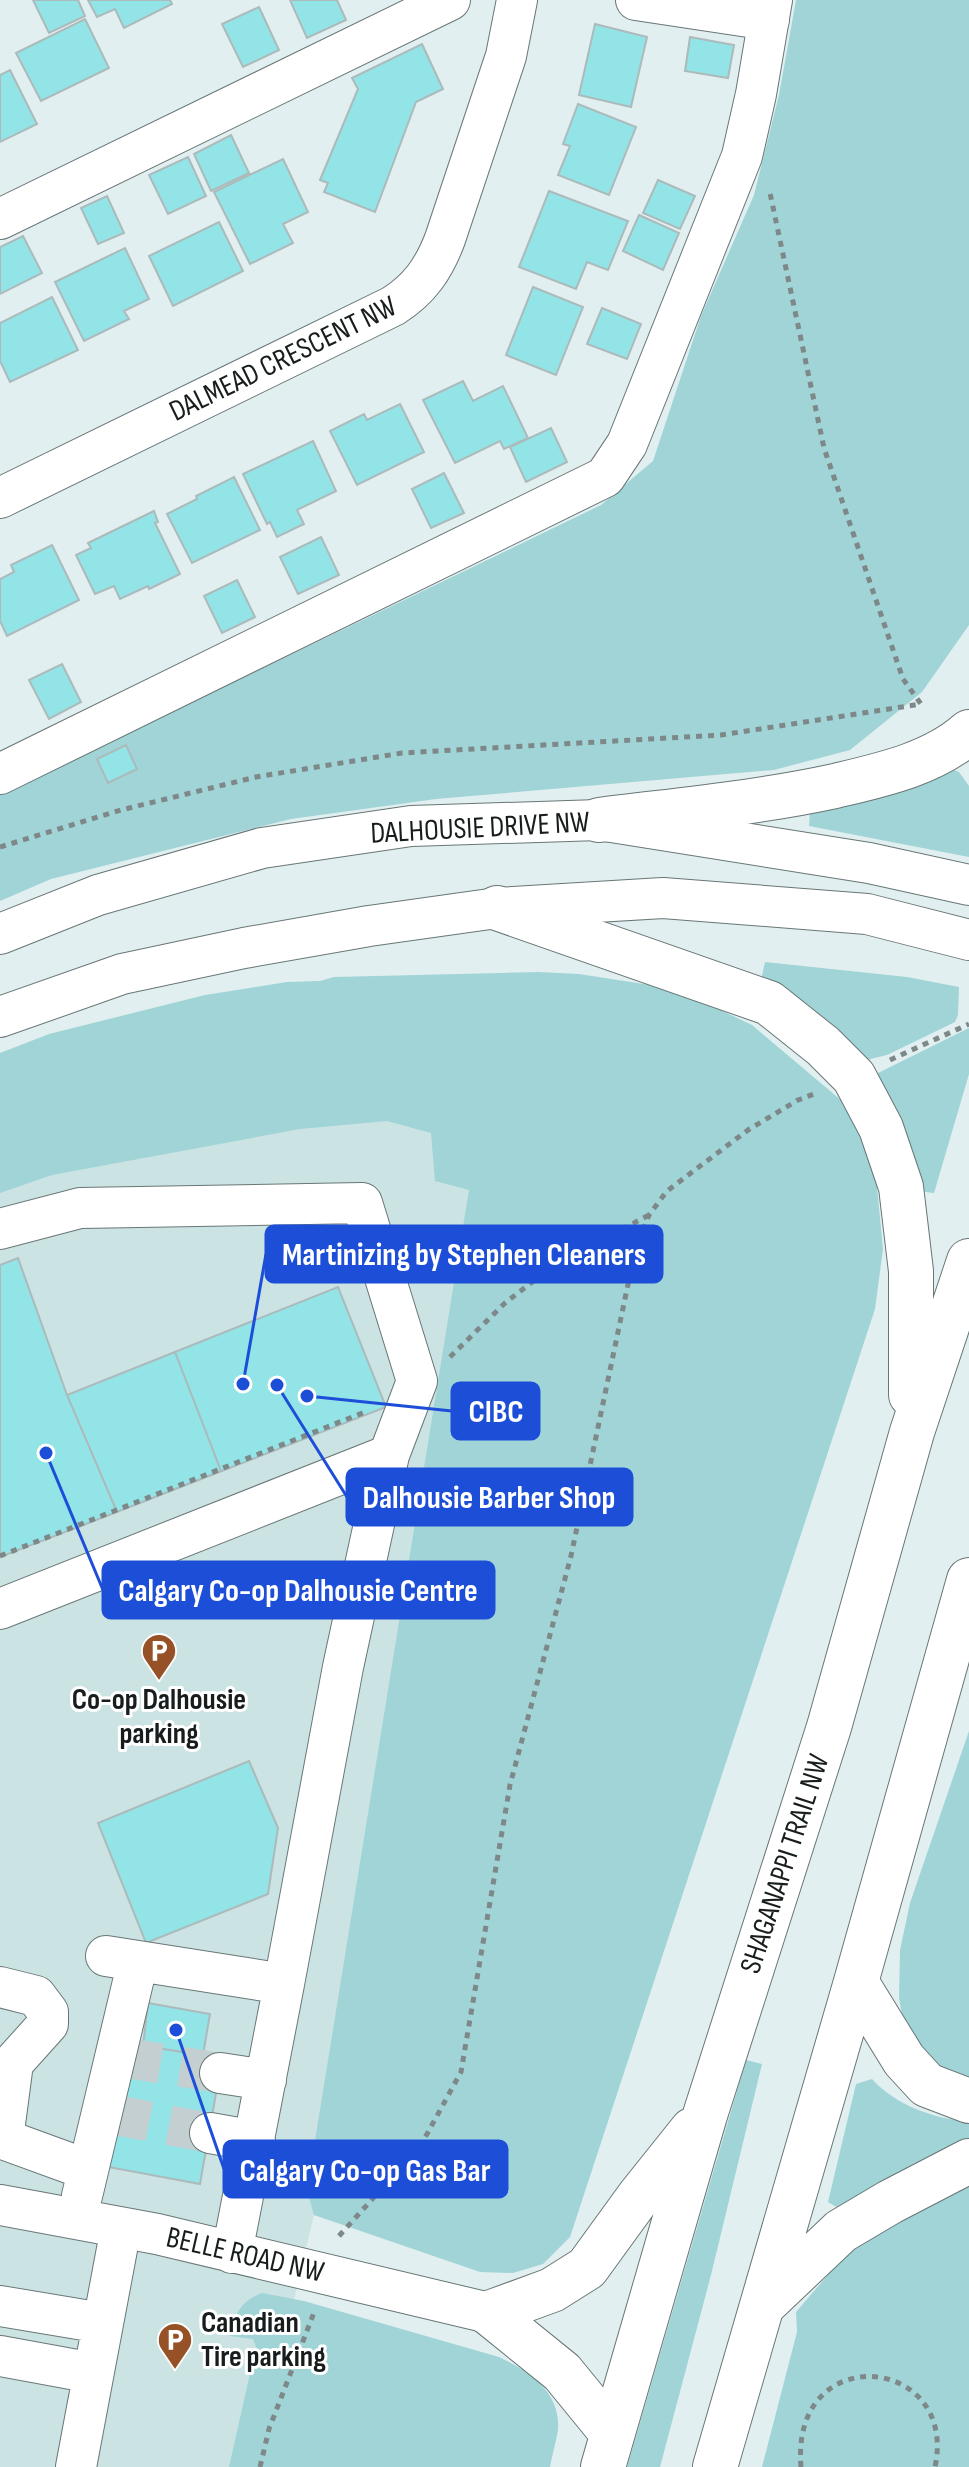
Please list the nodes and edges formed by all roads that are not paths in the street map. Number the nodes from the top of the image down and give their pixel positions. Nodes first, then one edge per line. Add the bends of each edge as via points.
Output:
1 (450, 0) edge
2 (517, 0) edge
3 (636, 0) edge
4 (770, 10) edge
5 (0, 219) edge
6 (0, 498) edge
7 (969, 732) edge
8 (0, 774) edge
9 (599, 820) junction
10 (969, 885) edge
11 (497, 908) junction
12 (0, 934) edge
13 (969, 940) edge
14 (0, 1017) edge
15 (0, 1229) edge
16 (969, 1261) edge
17 (912, 1432) junction
18 (389, 1455) junction
19 (969, 1580) edge
20 (0, 1609) edge
21 (856, 1982) junction
22 (284, 1984) junction
23 (0, 1987) edge
24 (220, 2073) tunnel mouth
25 (266, 2080) junction
26 (969, 2101) edge
27 (705, 2115) junction
28 (210, 2133) tunnel mouth
29 (255, 2141) junction
30 (969, 2161) edge
31 (88, 2170) junction
32 (0, 2205) edge
33 (77, 2220) junction
34 (121, 2228) junction
35 (232, 2253) junction
36 (0, 2306) edge
37 (763, 2306) junction
38 (489, 2313) junction
39 (102, 2323) junction
40 (0, 2356) edge
41 (93, 2373) junction
42 (607, 2450) edge
43 (76, 2467) edge
44 (715, 2467) edge

1 - 5 street
2 - 6 street, DALMEAD CRESCENT NW via 506,56 437,261 409,296
3 - 4 street
4 - 8 street via 742,156 627,444 605,477
7 - 9 main road via 952,747 884,775 780,798
9 - 10 street, DALHOUSIE DRIVE NW via 869,863
9 - 12 street, DALHOUSIE DRIVE NW via 411,826 262,848 98,895
11 - 13 street via 663,898 867,914
11 - 14 street via 244,948 122,974
11 - 17 main road via 769,1003 854,1077 881,1128 901,1187 911,1271
15 - 18 street via 80,1208 362,1203 417,1381
16 - 17 main road, SHAGANAPPI TRAIL NW
17 - 27 main road, SHAGANAPPI TRAIL NW via 829,1727
18 - 20 street
18 - 22 street
19 - 21 main road
21 - 26 main road via 904,2060 927,2085
21 - 37 main road
22 - 25 street
22 - 31 street via 122,1958 118,2057
23 - 31 street via 36,1996 48,2012 48,2024 13,2063 3,2139
24 - 25 street
25 - 29 street
27 - 38 main road via 587,2268 552,2290
27 - 42 main road, SHAGANAPPI TRAIL NW
28 - 29 street
29 - 35 street
30 - 37 main road via 841,2231
31 - 33 street
32 - 33 street, BELLE ROAD NW
33 - 34 street, BELLE ROAD NW
34 - 35 street, BELLE ROAD NW
34 - 39 street
35 - 38 street, BELLE ROAD NW
36 - 39 street
37 - 44 main road
38 - 42 main road via 562,2372
39 - 41 street
40 - 41 street
41 - 43 street

